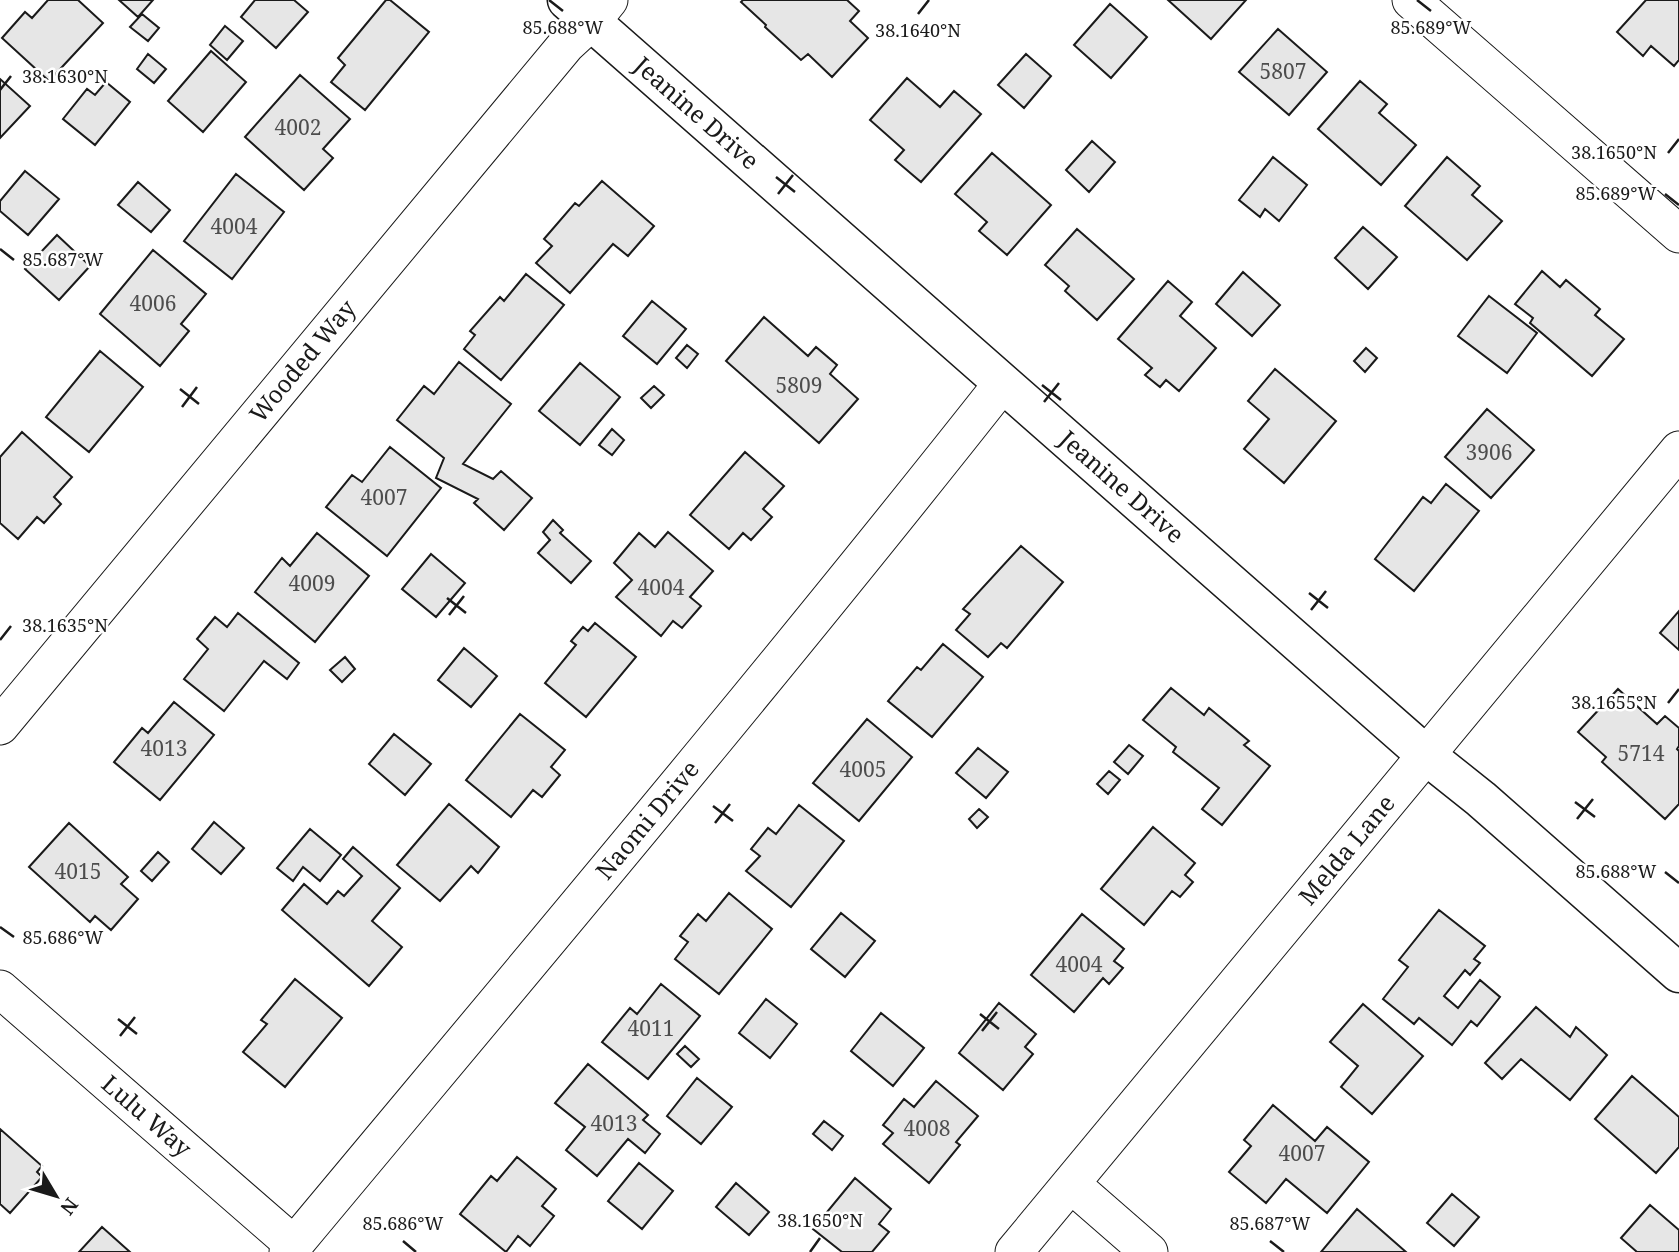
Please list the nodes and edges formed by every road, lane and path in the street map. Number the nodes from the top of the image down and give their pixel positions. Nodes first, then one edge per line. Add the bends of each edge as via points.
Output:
1 (1411, 0) edge
2 (589, 7) edge
3 (1679, 234) edge
4 (1002, 384) junction
5 (1679, 450) edge
6 (0, 726) edge
7 (1427, 756) junction
8 (1679, 972) edge
9 (0, 989) edge
10 (1071, 1184) junction
11 (291, 1249) edge
12 (1014, 1252) edge
13 (1149, 1252) edge

1 - 3 street
2 - 4 street, Jeanine Drive
2 - 6 street, Wooded Way via 557,55
4 - 7 street, Jeanine Drive
4 - 11 street, Naomi Drive via 656,811
5 - 7 street, Melda Lane
7 - 8 street, Jeanine Drive
7 - 10 street, Melda Lane
9 - 11 street, Lulu Way
10 - 12 street, Melda Lane
10 - 13 street

